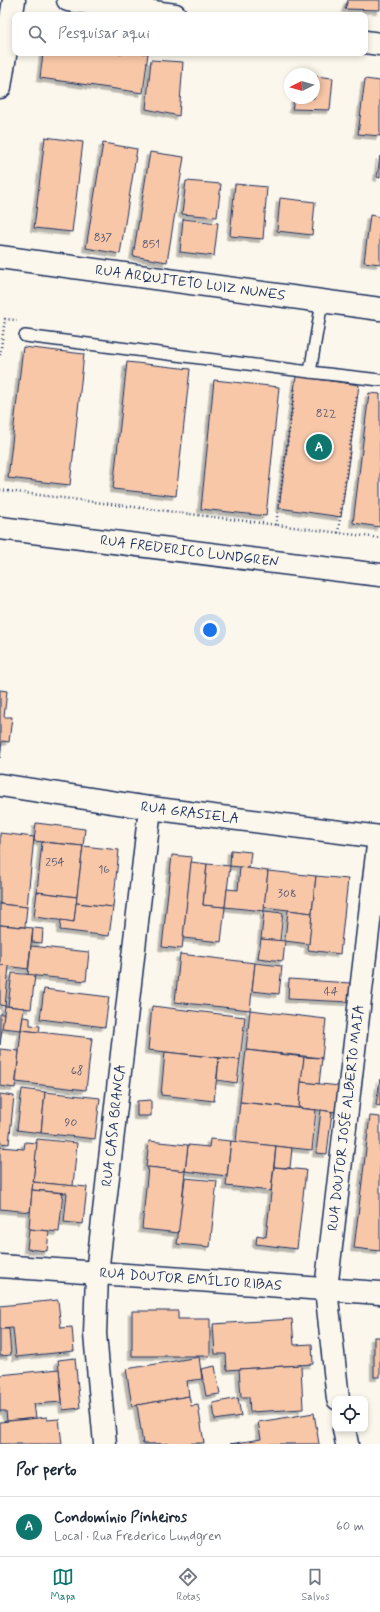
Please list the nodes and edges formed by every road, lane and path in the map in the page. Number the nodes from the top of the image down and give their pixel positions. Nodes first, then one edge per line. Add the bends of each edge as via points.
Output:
1 (14, 0) edge
2 (68, 0) edge
3 (12, 12) edge
4 (12, 12) edge
5 (154, 12) edge
6 (368, 42) edge
7 (380, 44) edge
8 (0, 87) edge
9 (0, 257) edge
10 (322, 302) junction
11 (380, 309) edge
12 (5, 319) dead end
13 (25, 336) dead end
14 (0, 355) edge
15 (305, 371) junction
16 (357, 378) junction
17 (380, 380) edge
18 (0, 490) edge
19 (276, 525) junction
20 (0, 528) edge
21 (338, 533) junction
22 (380, 538) edge
23 (380, 575) edge
24 (0, 785) edge
25 (150, 808) junction
26 (380, 837) edge
27 (0, 1266) edge
28 (97, 1273) junction
29 (326, 1289) junction
30 (380, 1293) edge
31 (338, 1396) edge
32 (345, 1432) edge
33 (105, 1444) edge
34 (347, 1444) edge

1 - 3 street
2 - 5 street
4 - 8 street
6 - 7 street
9 - 10 street, RUA ARQUITETO LUIZ NUNES
10 - 11 street, RUA ARQUITETO LUIZ NUNES
10 - 15 lane
12 - 14 path
13 - 15 lane
15 - 16 lane
15 - 19 path via 296,376
16 - 17 lane
16 - 21 path via 359,385
18 - 19 path
19 - 21 path
20 - 23 street, RUA FREDERICO LUNDGREN
21 - 22 path
24 - 25 street, RUA GRASIELA
25 - 26 street, RUA GRASIELA
25 - 28 street, RUA CASA BRANCA
26 - 29 street, RUA DOUTOR JOSÉ ALBERTO MAIA
27 - 28 street, RUA DOUTOR EMÍLIO RIBAS
28 - 29 street, RUA DOUTOR EMÍLIO RIBAS
28 - 33 street, RUA CASA BRANCA via 95,1334
29 - 30 street, RUA DOUTOR EMÍLIO RIBAS
29 - 31 street, RUA DOUTOR JOSÉ ALBERTO MAIA
32 - 34 street

